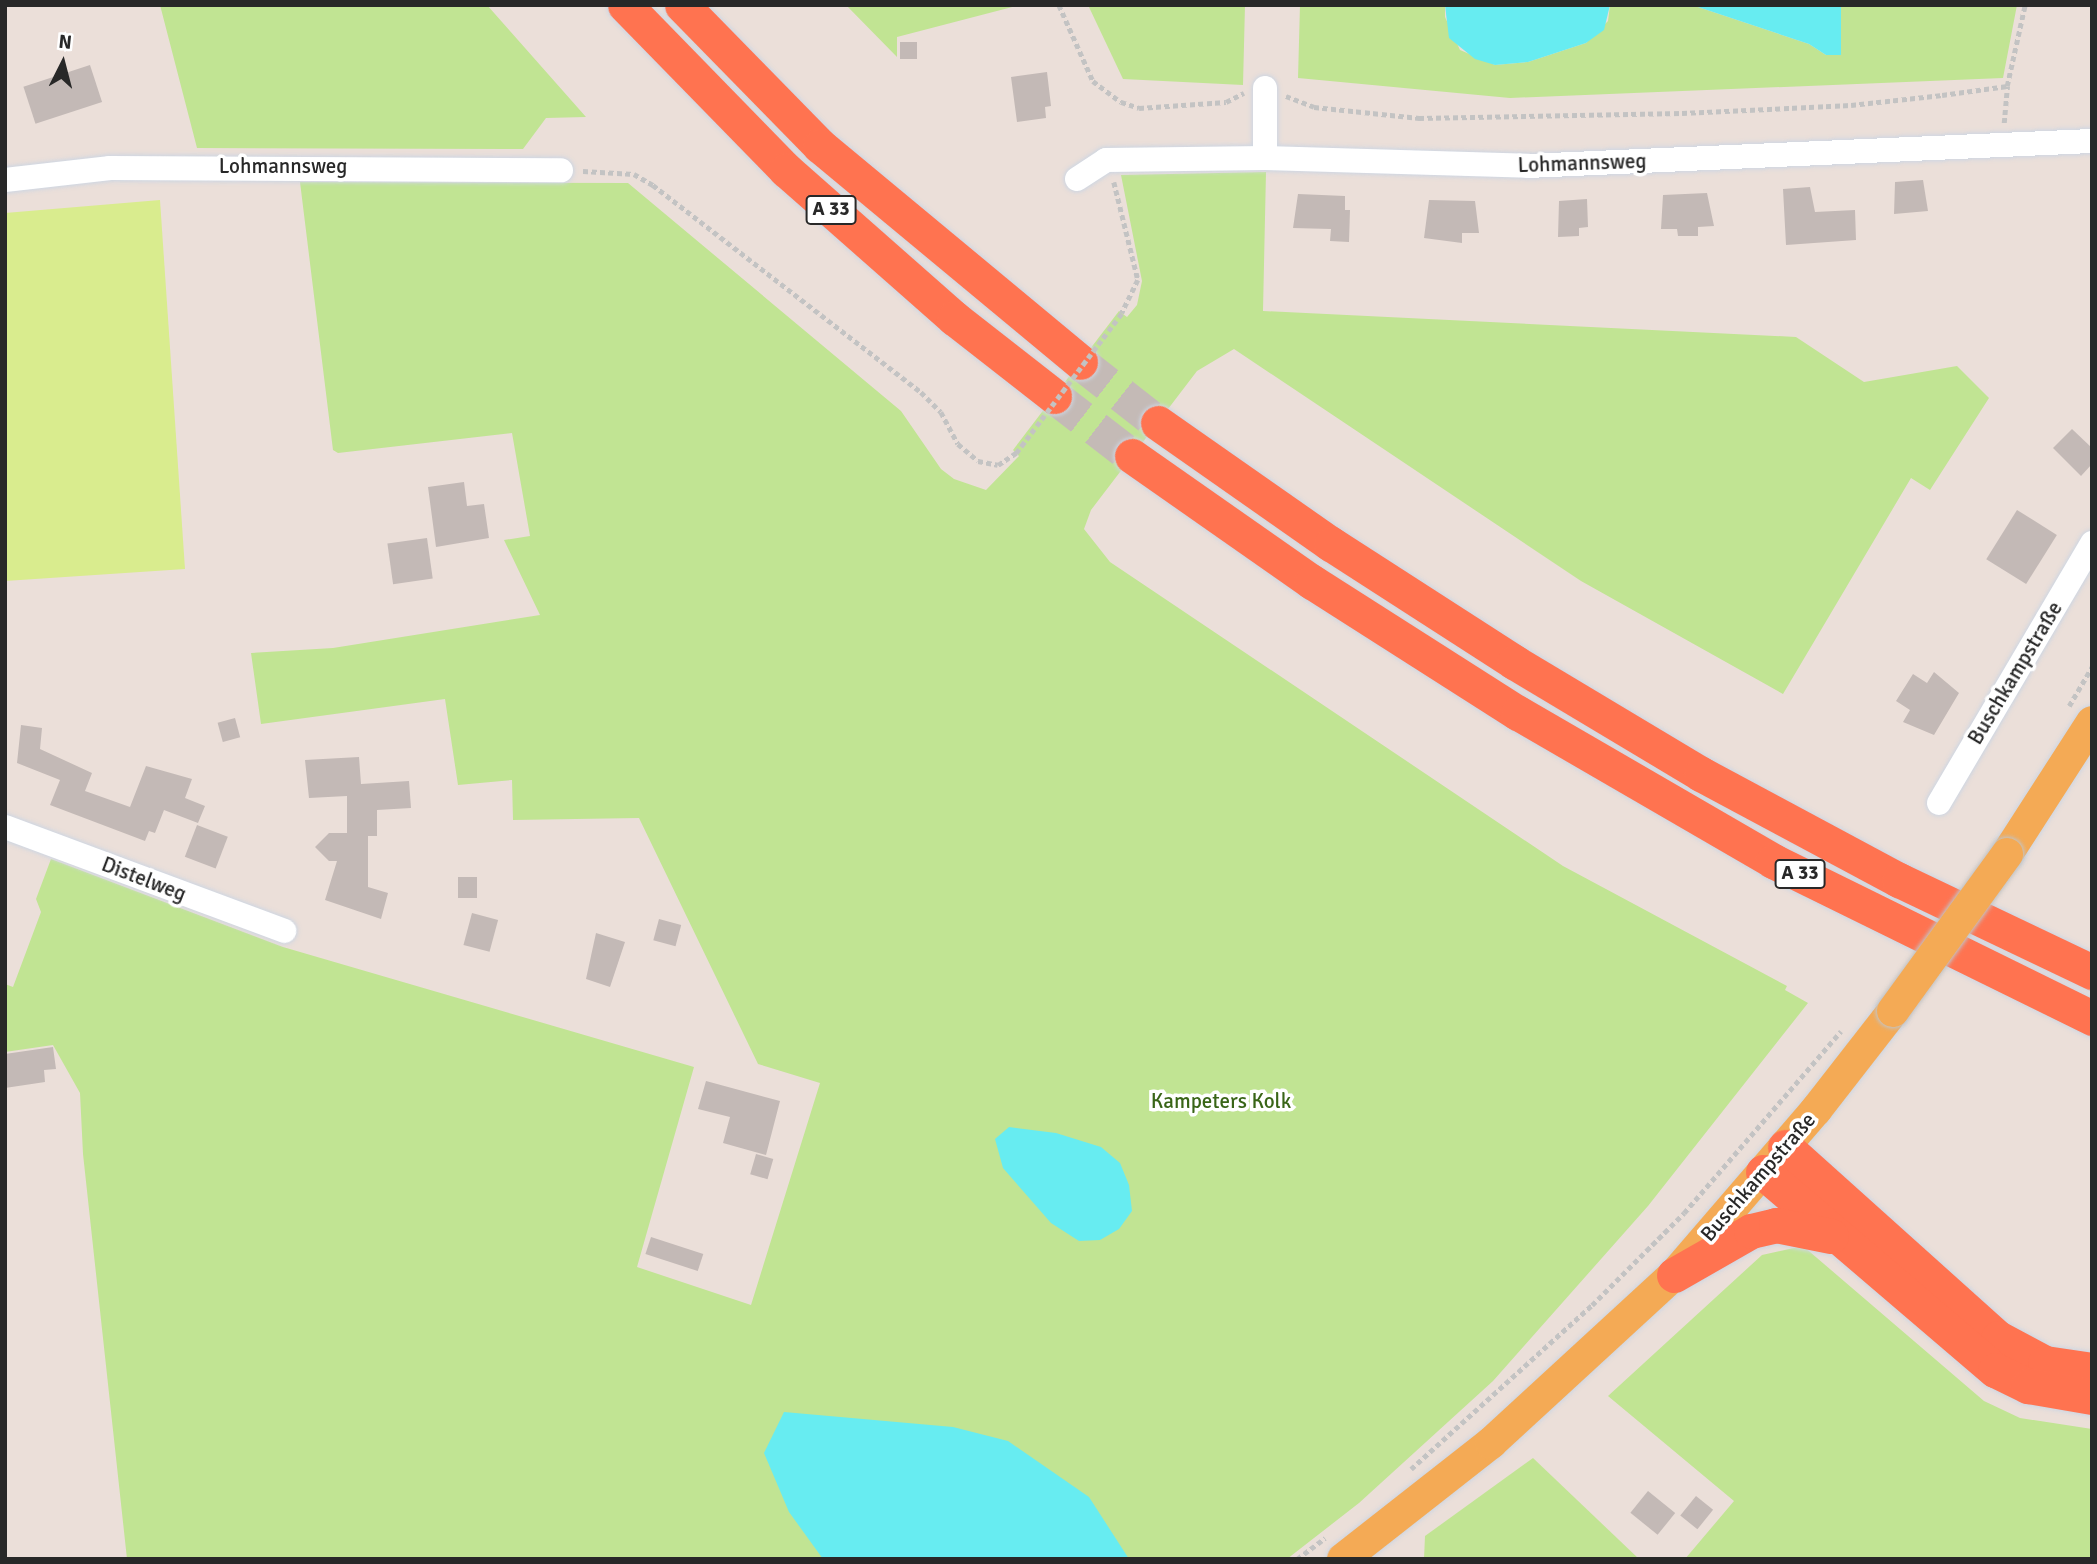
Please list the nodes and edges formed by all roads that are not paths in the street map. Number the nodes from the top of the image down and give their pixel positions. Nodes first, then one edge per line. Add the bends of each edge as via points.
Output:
1 (625, 5) edge
2 (682, 5) edge
3 (1265, 88) road end
4 (2092, 141) edge
5 (1265, 158) junction
6 (561, 170) road end
7 (1077, 178) dead end
8 (5, 180) edge
9 (1080, 362) tunnel mouth
10 (1054, 396) tunnel mouth
11 (1157, 422) tunnel mouth
12 (1132, 456) tunnel mouth
13 (2092, 543) edge
14 (2092, 722) edge
15 (1939, 803) dead end
16 (5, 827) edge
17 (284, 931) dead end
18 (2092, 972) edge
19 (2092, 1018) edge
20 (1774, 1160) junction
21 (1834, 1238) junction
22 (1674, 1275) junction
23 (2092, 1370) edge
24 (2092, 1397) edge
25 (1346, 1551) edge

1 - 10 highway, A 33 via 786,170 954,318
2 - 9 highway, A 33 via 820,146
3 - 5 street
4 - 5 street, Lohmannsweg via 1528,166
5 - 7 street, Lohmannsweg via 1106,160
6 - 8 street, Lohmannsweg via 110,168
11 - 18 highway, A 33 via 1354,559 1701,774 1899,880
12 - 19 highway, A 33 via 1312,582 1518,713 1773,861
13 - 15 street, Buschkampstraße
14 - 20 main road, Buschkampstraße, bridge via 2007,854 1894,1011
16 - 17 street, Distelweg
20 - 21 highway
20 - 22 main road, Buschkampstraße
20 - 23 highway via 1998,1338 2045,1363
21 - 22 highway via 1776,1225 1751,1231
21 - 24 highway via 1995,1370 2028,1387
22 - 25 main road, Buschkampstraße via 1491,1443

